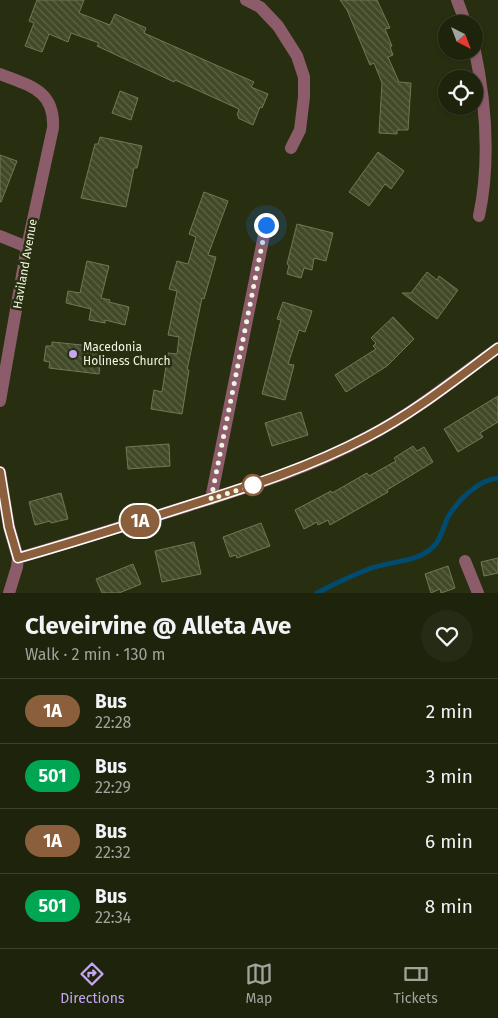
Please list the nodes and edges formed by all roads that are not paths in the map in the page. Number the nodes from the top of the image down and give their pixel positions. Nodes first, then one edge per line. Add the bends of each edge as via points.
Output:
1 (246, 0) edge
2 (457, 0) edge
3 (463, 15) edge
4 (477, 60) edge
5 (0, 74) edge
6 (291, 148) dead end
7 (478, 216) dead end
8 (266, 225) dead end
9 (0, 236) edge
10 (27, 247) junction
11 (498, 348) edge
12 (0, 402) edge
13 (0, 472) edge
14 (211, 499) junction
15 (4, 525) edge
16 (18, 558) junction
17 (465, 561) dead end
18 (9, 593) edge
19 (478, 593) edge

1 - 6 street via 260,7 278,26 297,56 304,77 300,130
2 - 3 street
4 - 7 street via 486,114 483,196
5 - 10 street, Haviland Avenue via 44,95 54,116
8 - 14 street
9 - 10 street
10 - 12 street, Haviland Avenue
11 - 14 street via 414,410 366,438 302,467
13 - 15 street
14 - 16 street
15 - 16 street
16 - 18 street
17 - 19 street

